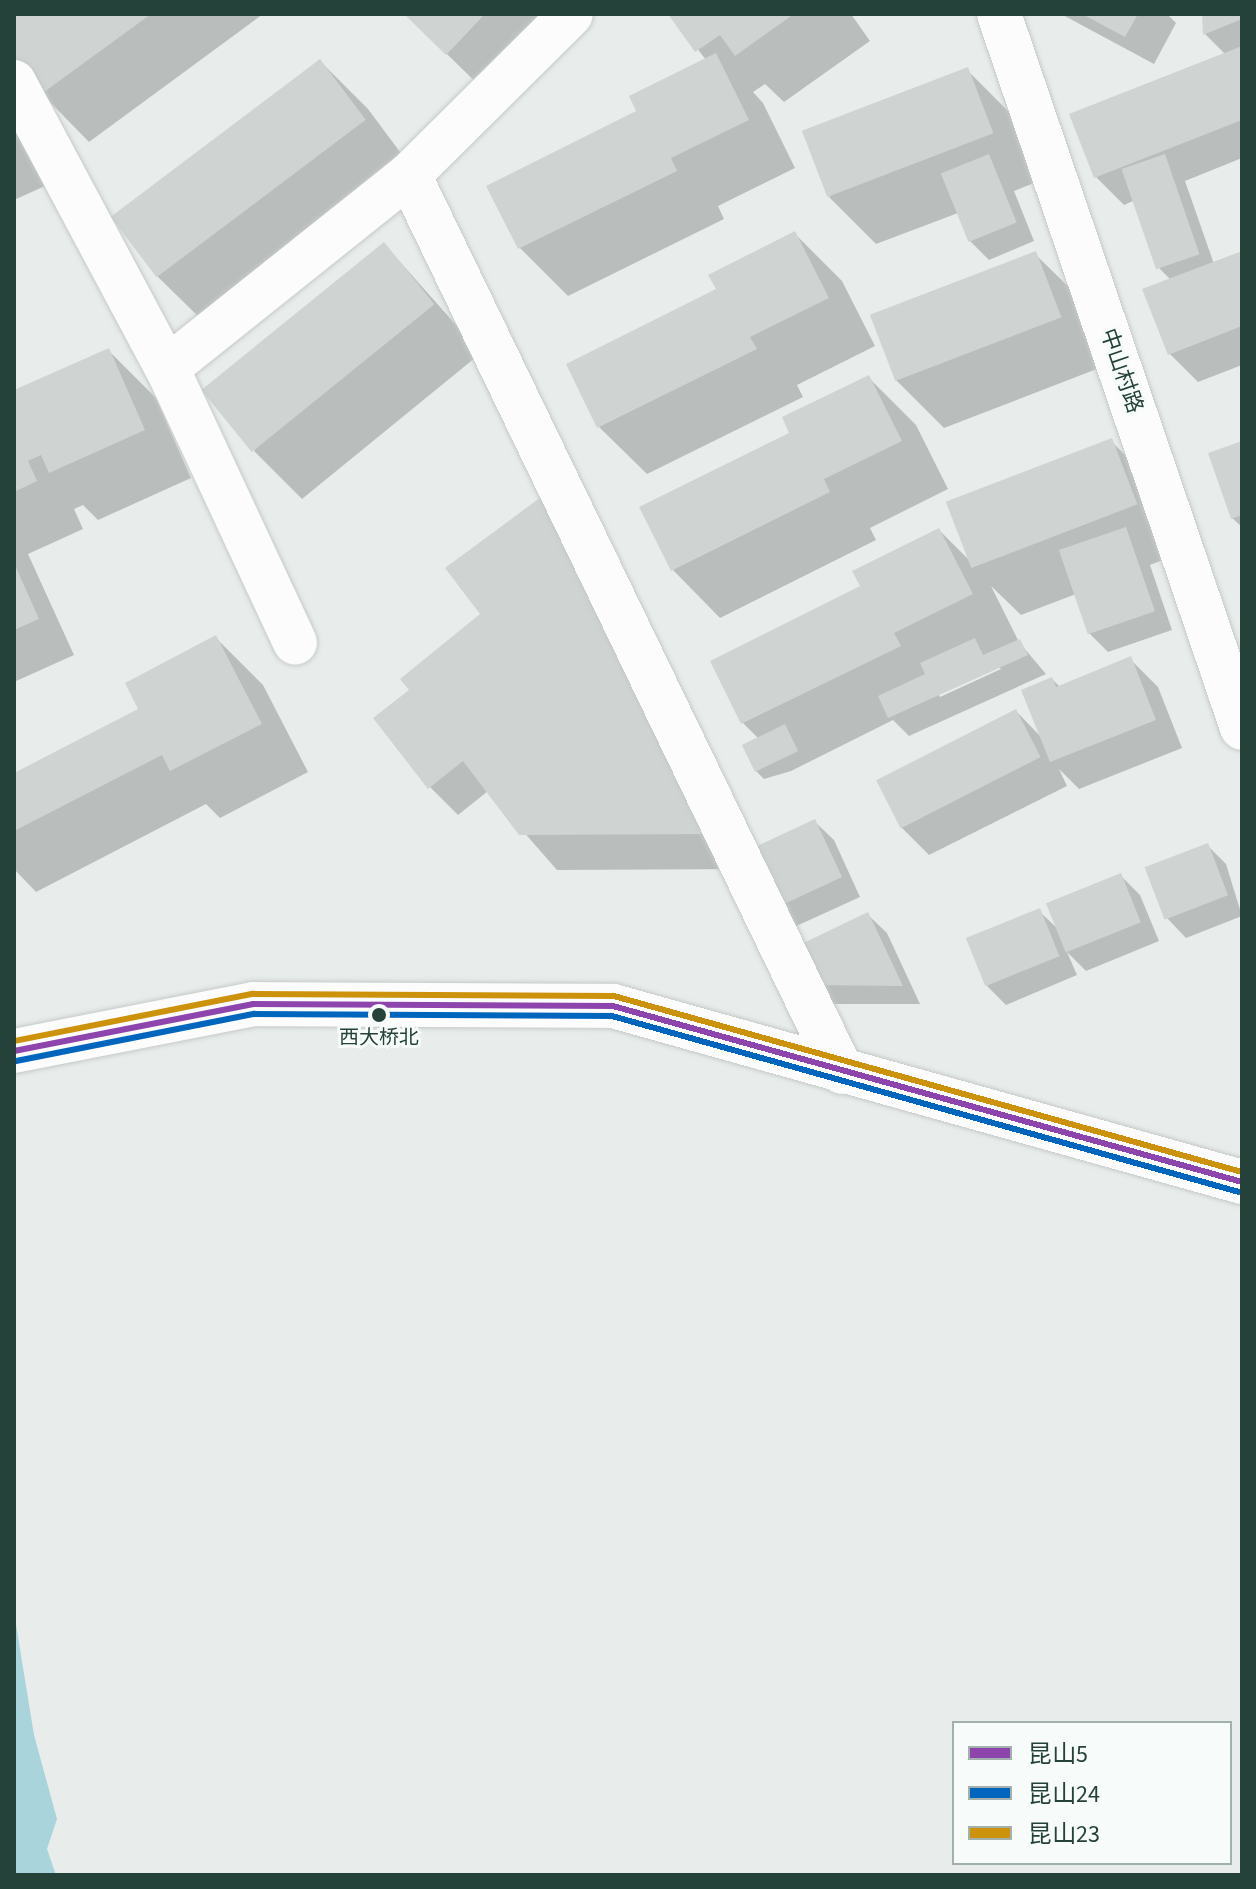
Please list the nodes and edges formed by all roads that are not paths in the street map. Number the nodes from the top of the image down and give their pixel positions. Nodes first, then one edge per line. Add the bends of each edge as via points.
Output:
1 (571, 14) edge
2 (999, 14) edge
3 (14, 82) edge
4 (409, 175) junction
5 (167, 368) junction
6 (295, 643) dead end
7 (1242, 728) edge
8 (14, 1051) edge
9 (842, 1072) junction
10 (1242, 1182) edge

1 - 4 street
2 - 7 street, 中山村路
3 - 5 street
4 - 5 street
4 - 9 street
5 - 6 street
8 - 9 street via 253,1004 613,1006
9 - 10 street

